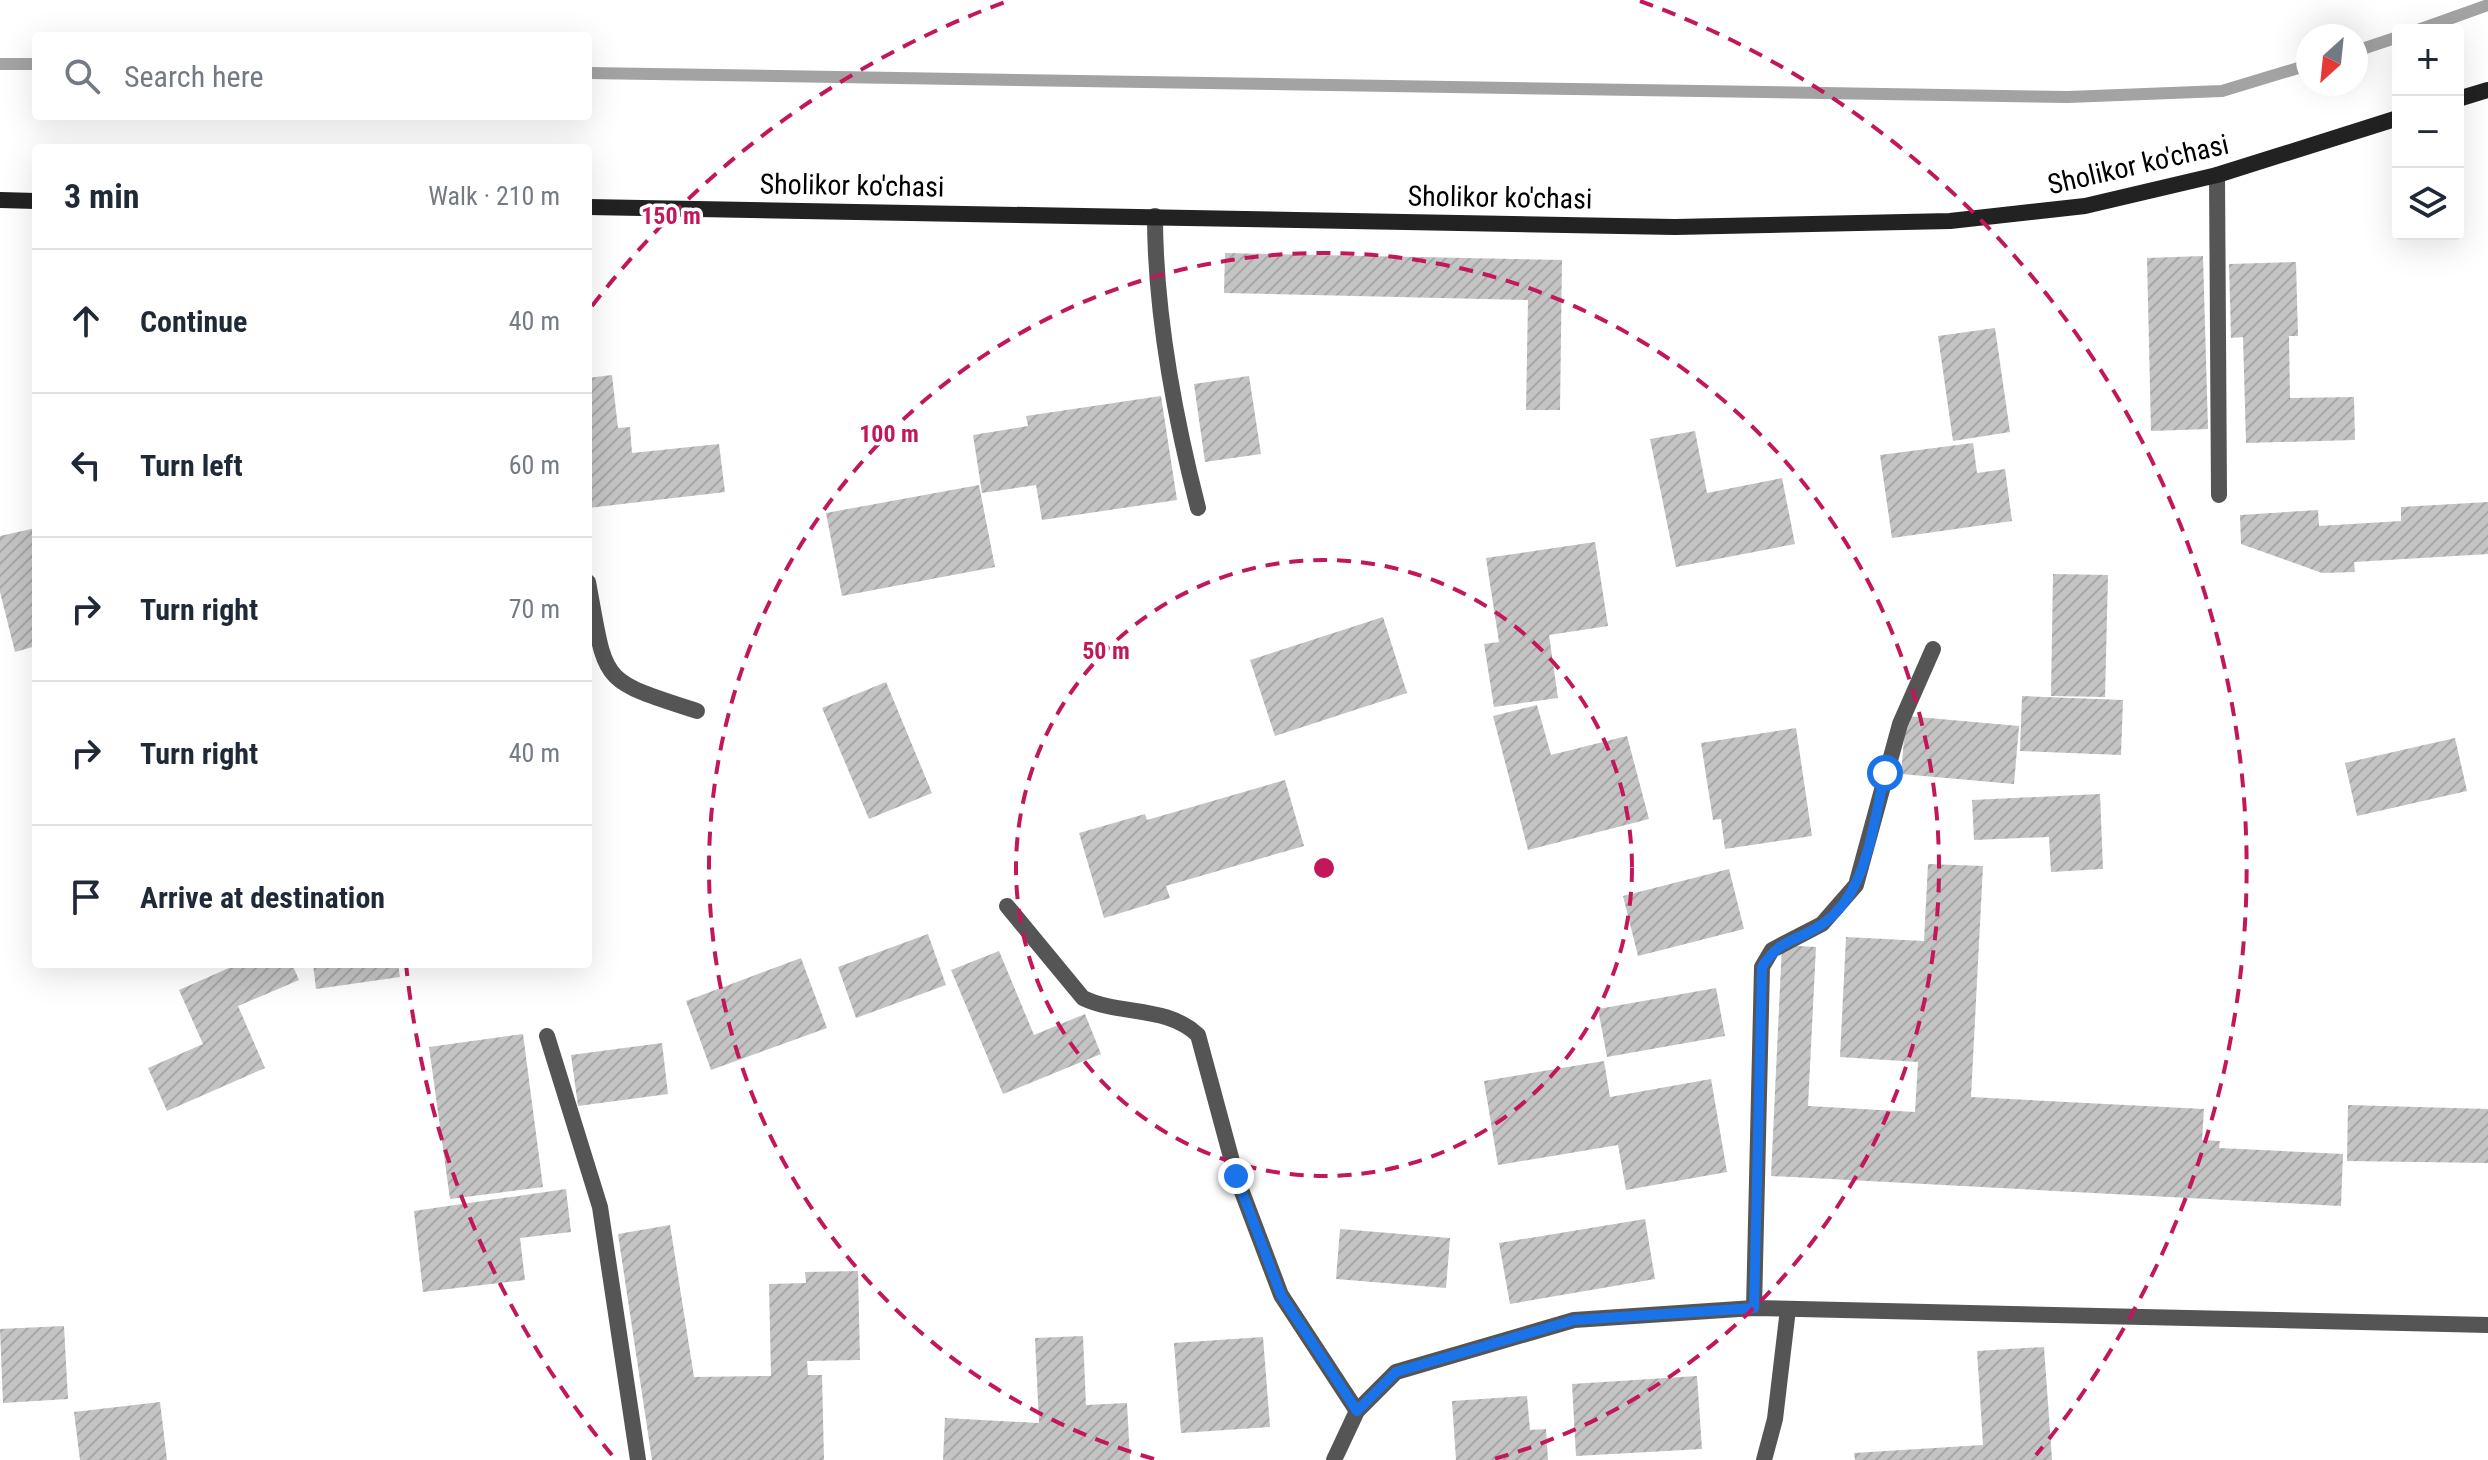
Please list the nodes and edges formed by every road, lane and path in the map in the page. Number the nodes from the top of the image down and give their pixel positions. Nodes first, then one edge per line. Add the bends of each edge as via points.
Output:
1 (2488, 90) edge
2 (2464, 97) edge
3 (2392, 120) edge
4 (2217, 175) junction
5 (0, 200) edge
6 (32, 201) edge
7 (592, 207) edge
8 (1155, 216) junction
9 (2219, 495) dead end
10 (1198, 508) dead end
11 (592, 602) edge
12 (1933, 649) dead end
13 (697, 711) dead end
14 (1007, 906) dead end
15 (547, 1036) dead end
16 (1754, 1308) junction
17 (1788, 1309) junction
18 (2488, 1325) edge
19 (1357, 1411) junction
20 (638, 1460) edge
21 (1334, 1460) edge
22 (1764, 1460) edge

1 - 2 street
3 - 4 street, Sholikor ko'chasi
4 - 8 street, Sholikor ko'chasi via 2050,212 1950,221 1675,227
4 - 9 street
5 - 6 street
7 - 8 street, Sholikor ko'chasi
8 - 10 street via 1171,383
11 - 13 street via 605,668 620,684
12 - 16 street via 1900,724 1856,885 1822,924 1772,950 1762,967
14 - 19 street via 1083,998 1182,1020 1198,1035 1236,1176 1281,1295
15 - 20 street via 600,1207
16 - 17 street
16 - 19 street via 1574,1320 1396,1372
17 - 18 street
17 - 22 street via 1775,1419
19 - 21 street

